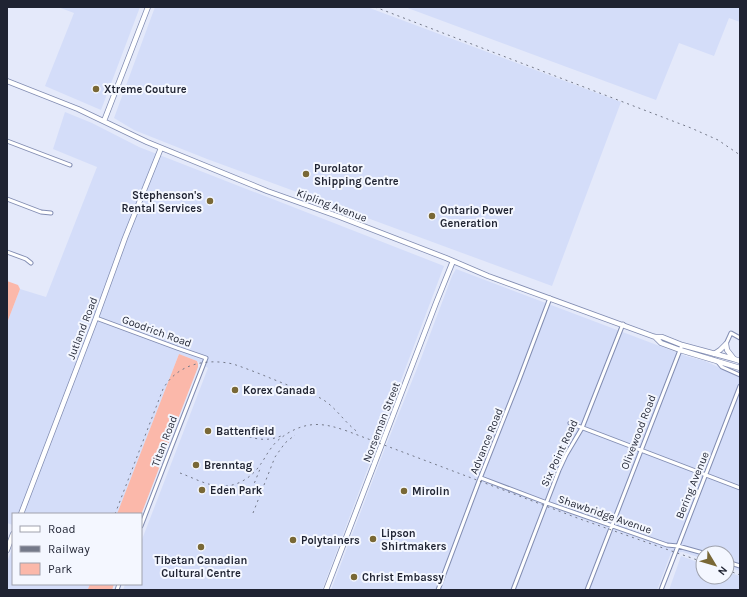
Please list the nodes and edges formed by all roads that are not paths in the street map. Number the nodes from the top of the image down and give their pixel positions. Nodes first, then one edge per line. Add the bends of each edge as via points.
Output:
1 (148, 7) edge
2 (7, 81) edge
3 (104, 121) junction
4 (7, 141) edge
5 (161, 148) junction
6 (70, 165) dead end
7 (7, 199) edge
8 (51, 213) dead end
9 (7, 252) edge
10 (453, 261) junction
11 (32, 263) dead end
12 (550, 298) junction
13 (96, 318) junction
14 (623, 324) junction
15 (740, 338) edge
16 (726, 344) junction
17 (681, 347) junction
18 (714, 354) junction
19 (734, 359) junction
20 (740, 361) edge
21 (717, 362) junction
22 (205, 363) joint
23 (740, 368) edge
24 (740, 375) edge
25 (740, 386) edge
26 (570, 423) dead end
27 (582, 428) junction
28 (641, 451) junction
29 (706, 475) junction
30 (481, 478) junction
31 (740, 488) edge
32 (547, 503) junction
33 (21, 513) edge
34 (142, 523) edge
35 (611, 526) junction
36 (12, 537) edge
37 (678, 546) junction
38 (7, 550) edge
39 (695, 551) edge
40 (326, 590) edge
41 (438, 590) edge
42 (513, 590) edge
43 (587, 590) edge
44 (661, 590) edge

1 - 3 main road
2 - 3 main road, Kipling Avenue
3 - 5 main road, Kipling Avenue
4 - 6 street
5 - 10 main road, Kipling Avenue
5 - 13 main road, Jutland Road
7 - 8 street via 41,212
9 - 11 street
10 - 12 main road, Kipling Avenue
10 - 40 main road, Norseman Street
12 - 14 main road, Kipling Avenue
12 - 30 street, Advance Road
13 - 22 street, Goodrich Road via 206,358
13 - 33 main road, Jutland Road
14 - 17 main road, Kipling Avenue via 662,337
14 - 27 street, Six Point Road
15 - 16 street via 731,333
16 - 18 main road
16 - 19 main road
17 - 18 main road, Kipling Avenue
17 - 21 main road, Kipling Avenue
17 - 28 street, Olivewood Road
18 - 19 main road, Kipling Avenue
19 - 20 main road, Kipling Avenue
21 - 23 main road, Kipling Avenue
21 - 24 street, Kipling Avenue
22 - 34 street, Titan Road
25 - 29 street, Bering Avenue
26 - 27 street
27 - 28 street
27 - 32 street, Six Point Road via 566,455
28 - 29 street
28 - 35 street, Olivewood Road
29 - 31 street
29 - 37 street, Bering Avenue
30 - 32 street, Shawbridge Avenue
30 - 41 street, Advance Road
32 - 35 street, Shawbridge Avenue
32 - 42 street, Six Point Road
35 - 37 street, Shawbridge Avenue via 667,545
35 - 43 street, Olivewood Road
36 - 38 main road
37 - 39 street, Shawbridge Avenue
37 - 44 street, Bering Avenue

